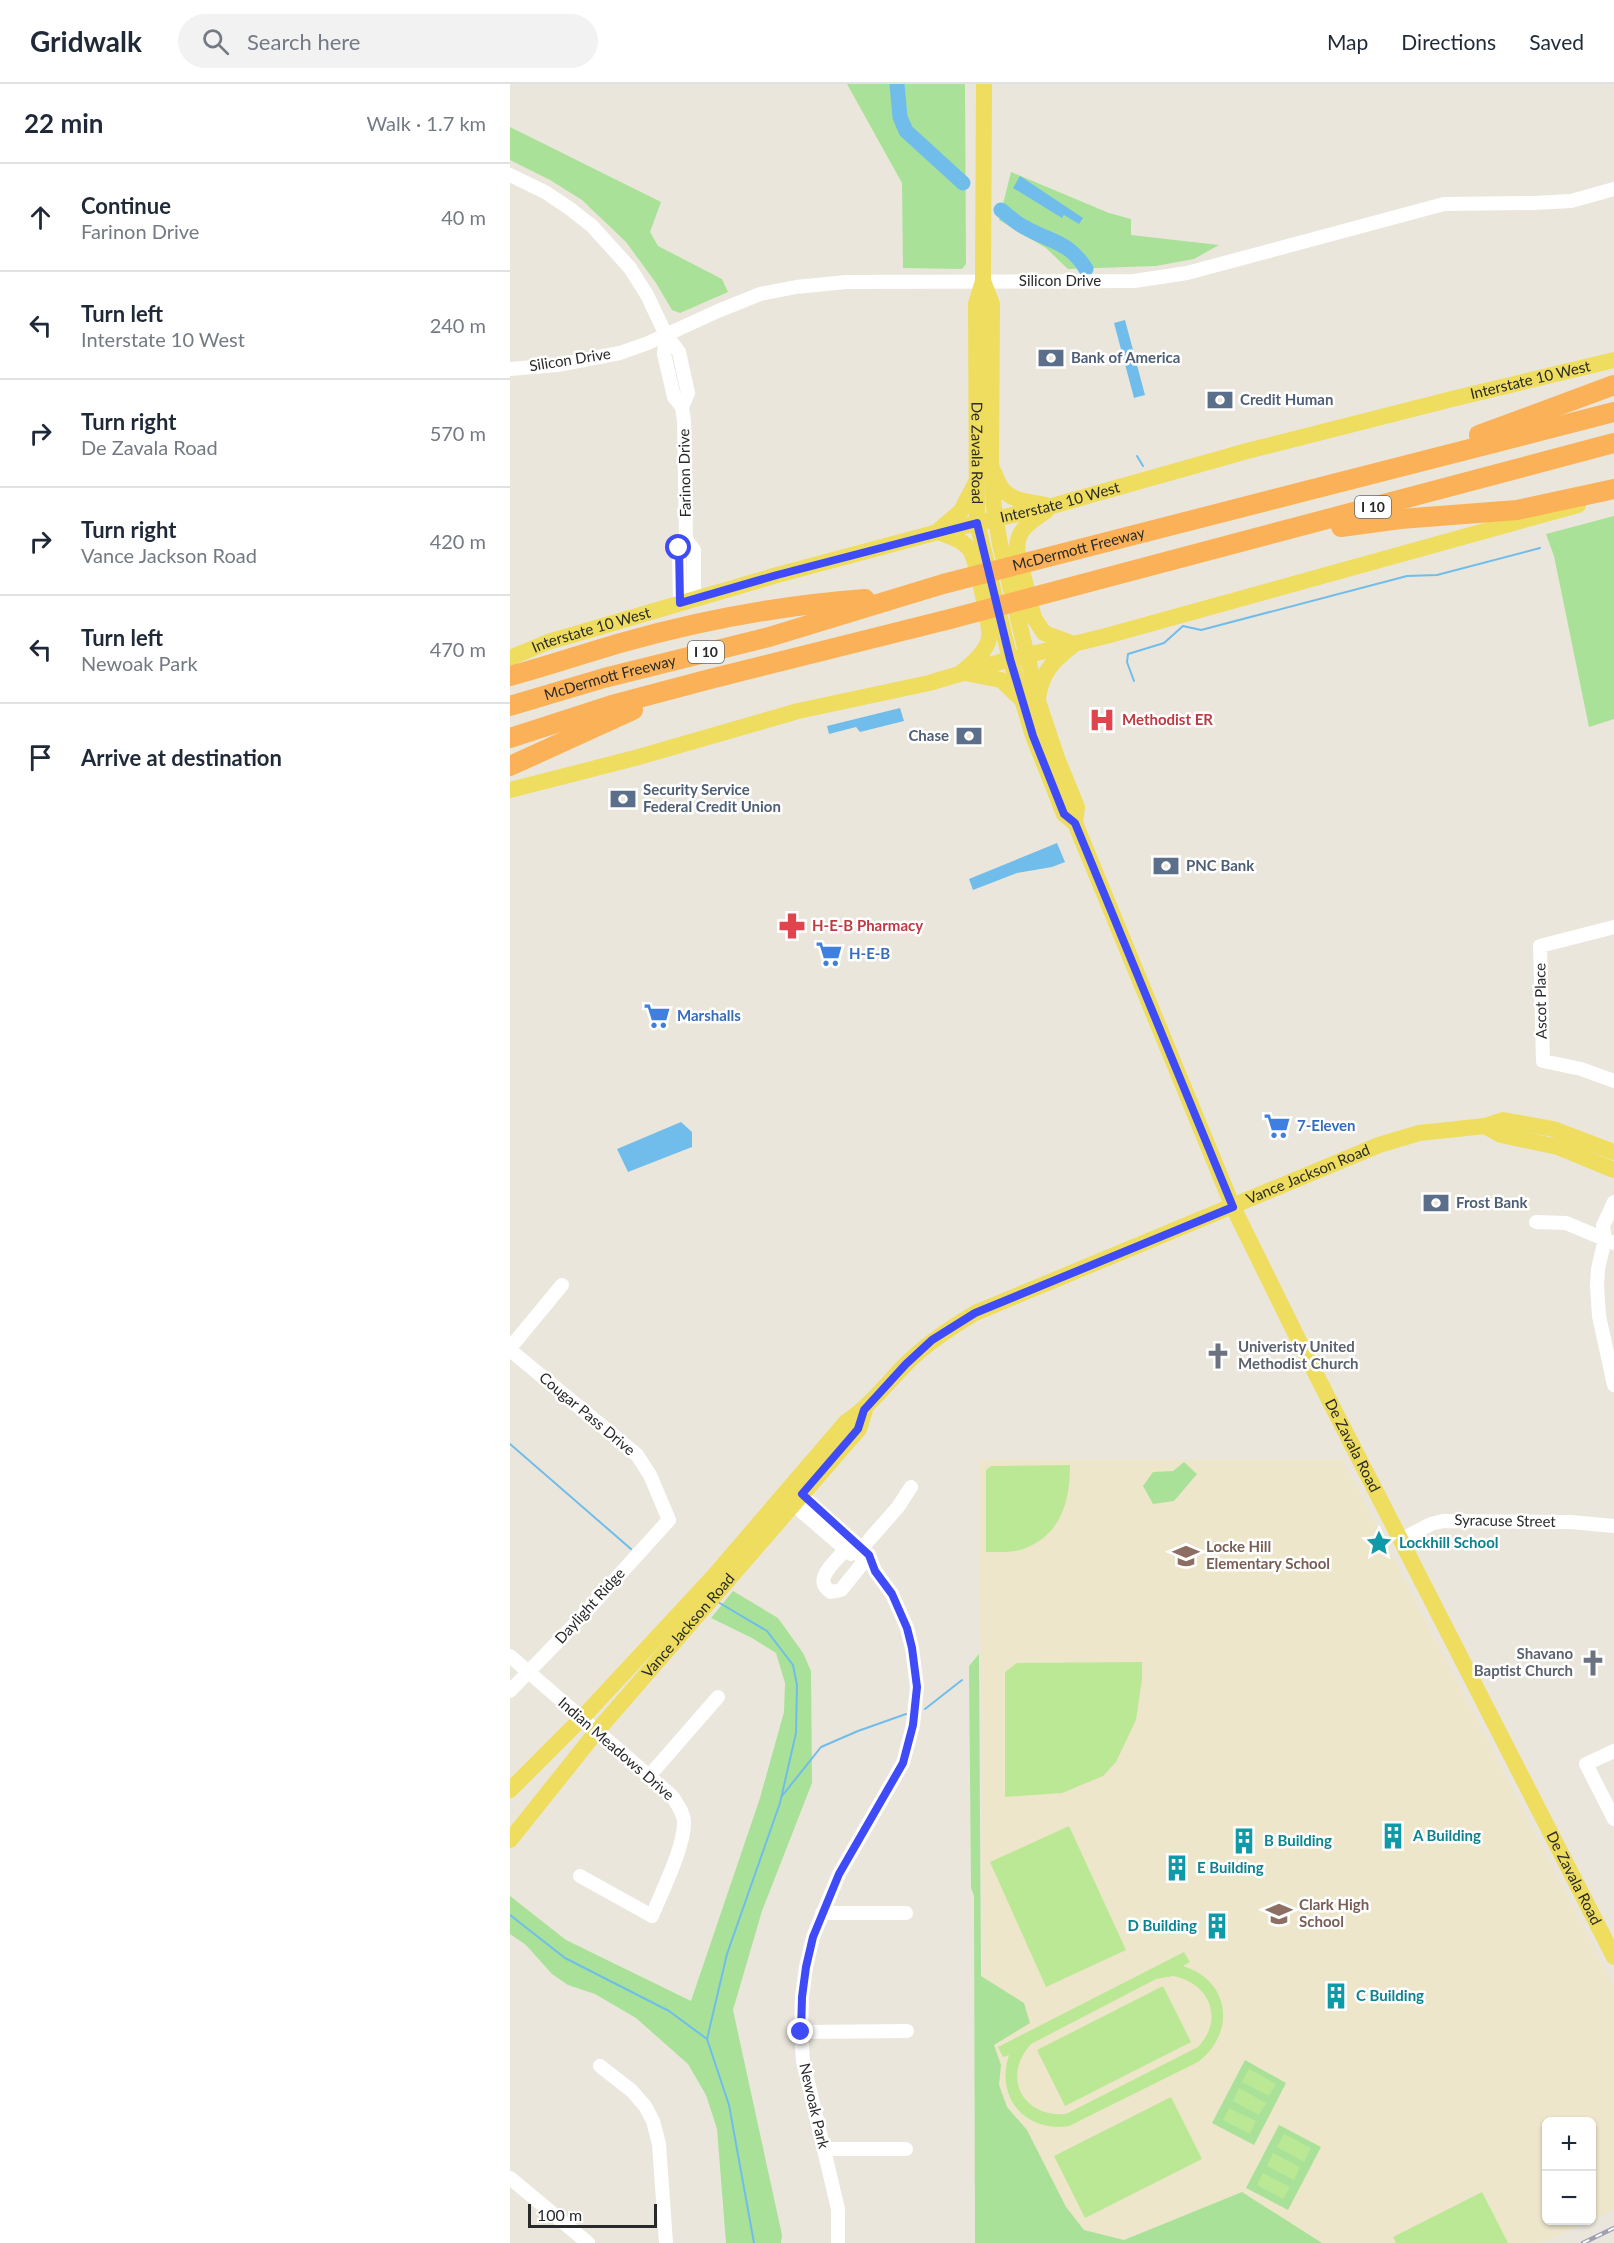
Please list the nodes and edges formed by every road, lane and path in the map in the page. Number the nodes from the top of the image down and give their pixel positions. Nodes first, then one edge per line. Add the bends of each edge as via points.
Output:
1 (984, 84) edge
2 (510, 175) edge
3 (1614, 189) edge
4 (983, 281) junction
5 (666, 335) junction
6 (1614, 360) edge
7 (510, 369) edge
8 (1614, 386) edge
9 (1614, 412) edge
10 (1614, 443) edge
11 (991, 460) junction
12 (977, 481) junction
13 (1324, 485) junction
14 (1614, 491) edge
15 (1052, 506) junction
16 (995, 519) junction
17 (977, 523) junction
18 (938, 532) junction
19 (1132, 570) junction
20 (901, 596) junction
21 (687, 601) junction
22 (1075, 644) junction
23 (1027, 656) junction
24 (510, 658) edge
25 (1010, 659) junction
26 (960, 673) junction
27 (510, 676) edge
28 (710, 679) junction
29 (1030, 701) junction
30 (510, 706) edge
31 (510, 738) edge
32 (510, 766) edge
33 (510, 790) edge
34 (1614, 927) edge
35 (1614, 1081) edge
36 (1485, 1126) junction
37 (1614, 1152) edge
38 (1614, 1170) edge
39 (1233, 1207) junction
40 (1613, 1208) edge
41 (1536, 1222) dead end
42 (1611, 1237) edge
43 (562, 1285) dead end
44 (510, 1349) edge
45 (1614, 1385) edge
46 (911, 1487) dead end
47 (792, 1495) junction
48 (669, 1520) joint
49 (1614, 1526) edge
50 (1400, 1540) junction
51 (862, 1548) junction
52 (845, 1550) junction
53 (862, 1564) junction
54 (875, 1571) junction
55 (510, 1656) edge
56 (529, 1672) junction
57 (510, 1691) edge
58 (718, 1697) dead end
59 (582, 1718) junction
60 (597, 1731) junction
61 (1614, 1751) edge
62 (649, 1776) junction
63 (510, 1790) edge
64 (1614, 1819) edge
65 (510, 1840) edge
66 (580, 1876) dead end
67 (822, 1913) junction
68 (906, 1913) dead end
69 (1614, 1957) edge
70 (907, 2031) dead end
71 (801, 2032) junction
72 (600, 2066) dead end
73 (824, 2149) junction
74 (906, 2149) dead end
75 (510, 2178) edge
76 (588, 2243) edge
77 (666, 2243) edge
78 (838, 2243) edge

1 - 4 main road, De Zavala Road
2 - 5 street, Farinon Drive via 569,208 612,246 647,295
3 - 4 street, Silicon Drive via 1571,201 1444,204 1167,277 1134,281
4 - 5 street, Silicon Drive via 846,282 796,287 760,294
4 - 11 main road, De Zavala Road via 992,304
4 - 12 main road, De Zavala Road via 976,304
5 - 7 street, Silicon Drive via 589,360
5 - 21 street, Farinon Drive via 679,352 688,393 682,407 686,538 694,550
6 - 15 main road, Interstate 10 West via 1246,452
8 - 13 highway
9 - 13 highway, McDermott Freeway / I 10
10 - 19 highway, McDermott Freeway / I 10
11 - 15 main road via 998,485 1007,495
11 - 16 main road, De Zavala Road
12 - 17 main road, De Zavala Road
12 - 18 main road via 962,511
13 - 20 highway, McDermott Freeway / I 10
14 - 19 highway via 1517,510 1352,525 1266,546
14 - 22 main road via 1566,509
15 - 16 main road, Interstate 10 West
15 - 22 main road via 1023,528 1017,550 1034,618 1049,636
16 - 17 main road, Interstate 10 West
16 - 23 main road, De Zavala Road
17 - 18 main road, Interstate 10 West
17 - 25 main road, De Zavala Road
18 - 21 main road, Interstate 10 West
18 - 26 main road via 954,537 971,551 989,625 984,650
19 - 28 highway, McDermott Freeway / I 10
20 - 27 highway via 756,611 624,642
20 - 30 highway, McDermott Freeway / I 10 via 769,637
21 - 24 main road, Interstate 10 West via 548,642
22 - 23 main road
22 - 29 main road via 1053,662
23 - 25 main road
23 - 29 main road, De Zavala Road
25 - 26 main road
25 - 29 main road, De Zavala Road
26 - 29 main road via 1001,680
26 - 33 main road via 798,711
28 - 31 highway, McDermott Freeway / I 10
28 - 32 highway
29 - 39 main road, De Zavala Road via 1077,807 1075,823
34 - 35 street, Ascot Place via 1540,946 1543,1061
36 - 37 main road, Vance Jackson Road via 1503,1120 1534,1124
36 - 38 main road, Vance Jackson Road via 1501,1135 1558,1147
36 - 39 main road, Vance Jackson Road via 1434,1130 1392,1140
39 - 47 main road, Vance Jackson Road via 975,1313 947,1329 920,1351 864,1410 858,1429
39 - 50 main road, De Zavala Road
40 - 42 street via 1603,1226
41 - 42 street via 1566,1223
42 - 45 street via 1598,1269 1598,1302
43 - 44 street
44 - 48 street, Cougar Pass Drive via 637,1455
46 - 51 street
47 - 51 street, Newoak Park
47 - 52 street, Newoak Park
47 - 59 main road, Vance Jackson Road
47 - 60 main road, Vance Jackson Road
48 - 56 street, Daylight Ridge
49 - 50 street, Syracuse Street via 1443,1521
50 - 69 main road, De Zavala Road
51 - 52 street
51 - 53 street
51 - 54 street, Newoak Park
52 - 53 street, Newoak Park
52 - 53 street via 825,1575 826,1589 841,1590
53 - 54 street, Newoak Park
54 - 67 street, Newoak Park via 892,1594 912,1648 917,1687 913,1725 903,1763 839,1874
55 - 56 street, Indian Meadows Drive
56 - 57 street, Daylight Ridge
56 - 59 street, Indian Meadows Drive
58 - 62 street
59 - 60 street, Indian Meadows Drive
59 - 63 main road, Vance Jackson Road
60 - 62 street, Indian Meadows Drive
60 - 65 main road, Vance Jackson Road
61 - 64 street via 1586,1764
62 - 66 street, Indian Meadows Drive via 672,1796 684,1820 682,1837 652,1916
67 - 68 street
67 - 71 street, Newoak Park via 806,1967
70 - 71 street
71 - 73 street, Newoak Park via 808,2088
72 - 77 street via 632,2091 653,2121 659,2145
73 - 74 street
73 - 78 street, Newoak Park via 838,2209
75 - 76 street

